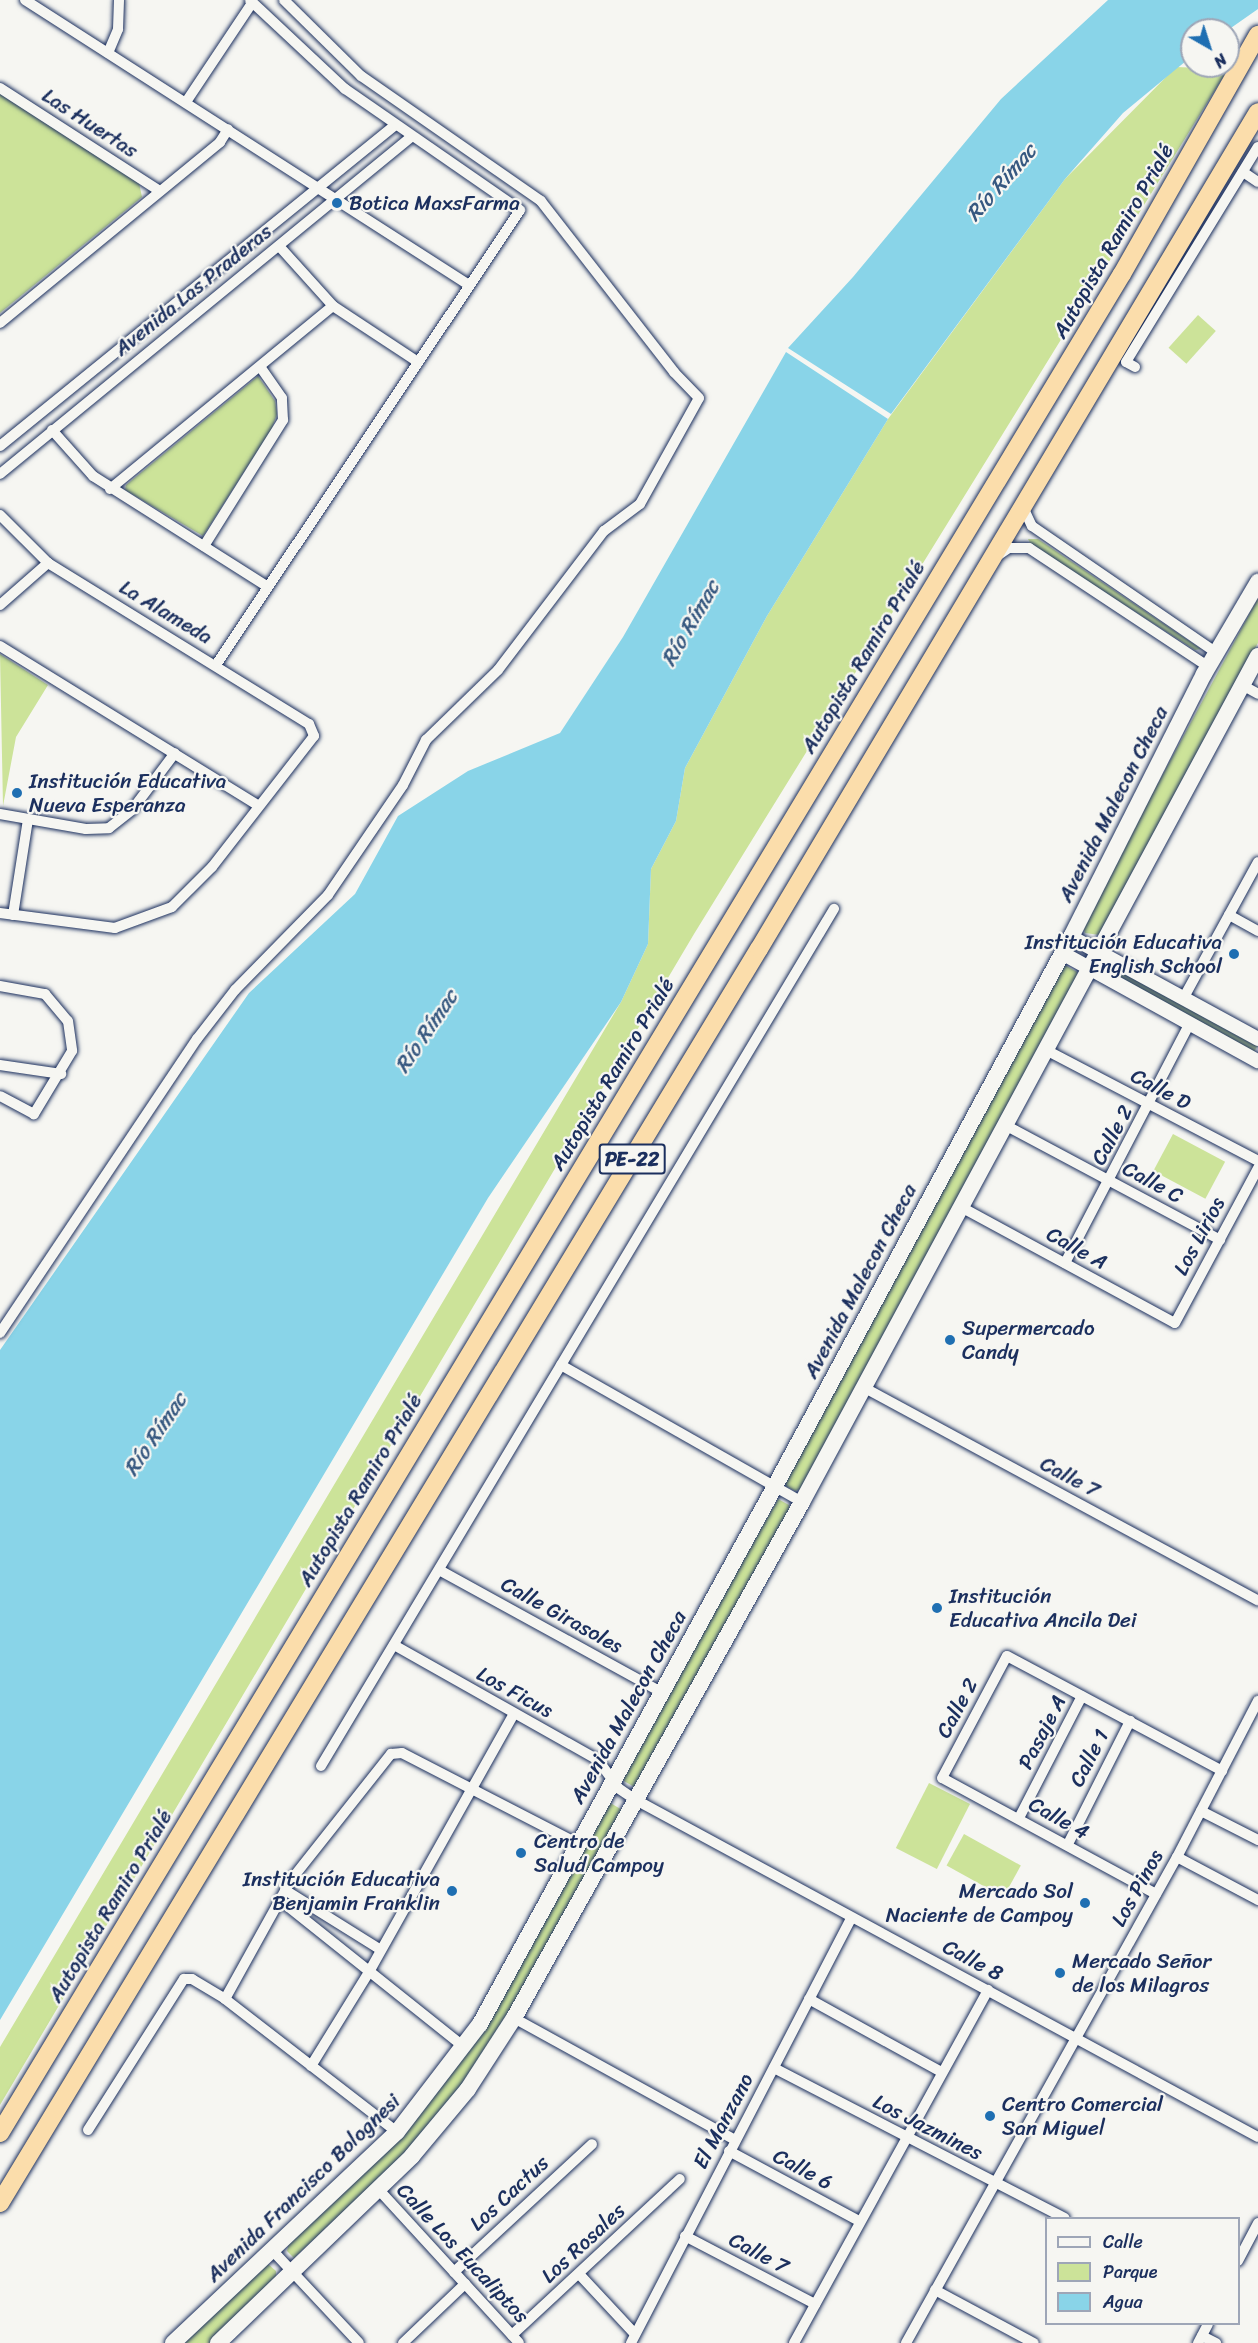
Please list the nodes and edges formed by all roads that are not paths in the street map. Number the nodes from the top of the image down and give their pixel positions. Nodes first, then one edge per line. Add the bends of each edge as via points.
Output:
1 (25, 0) edge
2 (119, 0) edge
3 (284, 0) edge
4 (251, 2) edge
5 (1258, 35) edge
6 (108, 53) junction
7 (0, 88) edge
8 (186, 102) junction
9 (1258, 112) edge
10 (394, 126) junction
11 (228, 129) junction
12 (411, 137) junction
13 (1258, 147) edge
14 (1243, 172) junction
15 (1258, 182) edge
16 (318, 186) junction
17 (160, 191) junction
18 (337, 198) junction
19 (279, 246) junction
20 (469, 285) junction
21 (333, 306) junction
22 (0, 323) edge
23 (418, 362) junction
24 (260, 367) junction
25 (1135, 367) dead end
26 (52, 430) junction
27 (0, 446) edge
28 (0, 474) edge
29 (110, 489) junction
30 (1022, 501) junction
31 (0, 515) edge
32 (204, 546) junction
33 (48, 563) junction
34 (986, 566) junction
35 (1258, 582) edge
36 (266, 586) junction
37 (0, 605) edge
38 (0, 646) edge
39 (1258, 656) edge
40 (1213, 660) junction
41 (216, 665) junction
42 (1242, 685) junction
43 (1258, 694) edge
44 (174, 753) junction
45 (259, 806) junction
46 (0, 814) edge
47 (28, 819) junction
48 (1258, 862) edge
49 (834, 909) dead end
50 (0, 913) edge
51 (13, 915) junction
52 (1229, 915) junction
53 (1258, 931) edge
54 (1071, 937) junction
55 (1098, 952) junction
56 (1062, 953) junction
57 (1089, 968) junction
58 (0, 986) edge
59 (1183, 999) junction
60 (1190, 1023) junction
61 (1258, 1039) edge
62 (1046, 1050) junction
63 (1258, 1061) edge
64 (0, 1065) edge
65 (61, 1074) junction
66 (0, 1096) edge
67 (1149, 1106) junction
68 (1005, 1125) junction
69 (1258, 1161) edge
70 (1258, 1168) edge
71 (1109, 1180) junction
72 (961, 1207) junction
73 (1220, 1240) junction
74 (1065, 1263) junction
75 (1175, 1323) joint
76 (0, 1333) edge
77 (561, 1365) junction
78 (863, 1387) junction
79 (774, 1488) junction
80 (802, 1502) junction
81 (441, 1571) junction
82 (1258, 1601) edge
83 (394, 1645) junction
84 (663, 1693) junction
85 (1082, 1696) junction
86 (1258, 1701) edge
87 (513, 1715) junction
88 (1255, 1716) edge
89 (1130, 1721) junction
90 (321, 1766) dead end
91 (1222, 1771) junction
92 (613, 1778) junction
93 (942, 1778) joint
94 (472, 1790) junction
95 (636, 1800) junction
96 (1202, 1810) junction
97 (1019, 1818) junction
98 (1258, 1840) edge
99 (578, 1844) junction
100 (1068, 1844) junction
101 (1177, 1857) junction
102 (285, 1890) junction
103 (1156, 1894) junction
104 (280, 1900) junction
105 (1258, 1900) edge
106 (851, 1919) junction
107 (381, 1950) junction
108 (369, 1972) junction
109 (988, 1990) junction
110 (495, 1998) joint
111 (809, 1999) junction
112 (225, 2000) junction
113 (514, 2018) junction
114 (1076, 2037) junction
115 (464, 2047) junction
116 (311, 2066) junction
117 (774, 2068) junction
118 (941, 2072) junction
119 (88, 2130) dead end
120 (397, 2132) junction
121 (0, 2133) edge
122 (904, 2137) junction
123 (1258, 2137) edge
124 (735, 2140) junction
125 (592, 2144) dead end
126 (729, 2151) junction
127 (680, 2179) dead end
128 (995, 2183) junction
129 (379, 2190) junction
130 (0, 2203) edge
131 (1063, 2217) edge
132 (859, 2221) junction
133 (1258, 2223) edge
134 (685, 2236) junction
135 (272, 2250) junction
136 (1240, 2259) edge
137 (292, 2272) junction
138 (453, 2272) junction
139 (579, 2274) junction
140 (465, 2284) junction
141 (936, 2290) junction
142 (814, 2304) junction
143 (1207, 2325) edge
144 (1013, 2338) edge
145 (516, 2339) edge
146 (633, 2339) edge
147 (1200, 2339) edge
148 (173, 2343) edge
149 (218, 2343) edge
150 (359, 2343) edge
151 (403, 2343) edge
152 (794, 2343) edge
153 (906, 2343) edge
154 (1034, 2343) edge
155 (1216, 2343) edge

1 - 6 street
2 - 6 street via 118,29
3 - 76 street via 361,76 541,201 674,372 699,398 640,504 604,531 498,670 426,740 403,785 328,895 235,990 197,1039
4 - 8 street
4 - 10 street via 345,89
5 - 121 highway, Autopista Ramiro Prialé / PE-22 via 1122,274
6 - 8 street
7 - 17 street, Las Huertas
8 - 11 street
9 - 30 highway, PE-22
10 - 12 street
10 - 16 street, Avenida Las Praderas
11 - 16 street
11 - 17 street via 220,142
12 - 18 street, Avenida Las Praderas
12 - 20 street via 520,210
13 - 14 street
14 - 15 street
14 - 25 street via 1126,362
16 - 18 street
16 - 27 street, Avenida Las Praderas
17 - 22 street
18 - 19 street, Avenida Las Praderas
18 - 20 street
19 - 21 street
19 - 26 street, Avenida Las Praderas
20 - 23 street
21 - 23 street
21 - 24 street
23 - 36 street
24 - 29 street
24 - 32 street via 282,398 283,420
26 - 28 street, Avenida Las Praderas
26 - 29 street via 93,476
29 - 32 street
30 - 34 highway, PE-22
30 - 40 street via 1032,526
31 - 33 street, La Alameda
32 - 36 street
33 - 37 street
33 - 41 street, La Alameda
34 - 40 street via 1009,548 1029,548
34 - 130 highway, PE-22 via 759,949
35 - 40 main road, Avenida Malecon Checa
36 - 41 street
38 - 44 street
39 - 42 main road
40 - 54 main road, Avenida Malecon Checa
41 - 45 street, La Alameda via 309,724 314,736
42 - 43 street
42 - 55 main road
44 - 45 street
44 - 47 street via 132,810 109,828 86,829
45 - 51 street via 212,867 180,899 144,920 115,928
46 - 47 street
47 - 51 street
48 - 52 street
49 - 77 street
50 - 51 street
52 - 53 street
52 - 59 street
54 - 55 street
54 - 56 main road, Avenida Malecon Checa
55 - 57 main road
55 - 59 street
56 - 57 street
56 - 79 main road, Avenida Malecon Checa
57 - 60 street
57 - 62 main road
58 - 65 street via 45,994 58,1006 72,1036 72,1051
59 - 61 street
60 - 63 street
60 - 67 street, Calle 2
62 - 67 street, Calle D
62 - 68 main road
64 - 65 street
65 - 66 street via 34,1114
67 - 69 street, Calle D
67 - 71 street, Calle 2
68 - 71 street, Calle C
68 - 72 main road
70 - 73 street, Los Lirios
71 - 73 street, Calle C
71 - 74 street, Calle 2
72 - 74 street, Calle A
72 - 78 main road
73 - 75 street, Los Lirios
74 - 75 street, Calle A
77 - 79 street
77 - 81 street
78 - 80 main road
78 - 82 street, Calle 7
79 - 80 street
79 - 84 main road, Avenida Malecon Checa
80 - 95 main road
81 - 83 street
81 - 84 street, Calle Girasoles
83 - 87 street, Los Ficus
83 - 90 street
84 - 92 main road, Avenida Malecon Checa
85 - 89 street
85 - 93 street, Calle 2 via 1007,1656
85 - 97 street, Pasaje A
86 - 88 street, Los Pinos
87 - 92 street, Los Ficus via 598,1760
87 - 94 street
88 - 91 street, Los Pinos
89 - 91 street
89 - 100 street, Calle 1
91 - 96 street, Los Pinos
92 - 95 street, Calle 8 via 618,1788
92 - 99 main road, Avenida Malecon Checa
93 - 97 street, Calle 4
94 - 99 street
94 - 102 street via 402,1753 387,1757
94 - 107 street
95 - 106 street, Calle 8
95 - 113 main road
96 - 98 street
96 - 101 street, Los Pinos
97 - 100 street, Calle 4
99 - 110 main road, Avenida Malecon Checa
100 - 103 street, Calle 4
101 - 103 street, Los Pinos
101 - 105 street
102 - 104 street
102 - 107 street
103 - 114 street, Los Pinos
104 - 108 street
104 - 112 street
106 - 109 street, Calle 8
106 - 111 street, El Manzano
107 - 108 street
108 - 115 street
108 - 116 street
109 - 114 street, Calle 8
109 - 118 street
110 - 115 main road, Avenida Francisco Bolognesi
111 - 117 street, El Manzano
111 - 118 street
112 - 116 street
112 - 119 street via 192,1979 179,1982
113 - 124 street
113 - 129 main road via 440,2125
114 - 123 street, Calle 8
114 - 128 street, Los Pinos
115 - 120 main road, Avenida Francisco Bolognesi
116 - 120 street
117 - 122 street, Los Jazmines
117 - 124 street, El Manzano
118 - 122 street
120 - 135 main road, Avenida Francisco Bolognesi
122 - 128 street, Los Jazmines
122 - 132 street
124 - 126 street, El Manzano
125 - 138 street, Los Cactus
126 - 132 street, Calle 6
126 - 134 street, El Manzano
127 - 139 street, Los Rosales
128 - 131 street, Los Jazmines
128 - 141 street, Los Pinos
129 - 137 main road
129 - 138 street, Calle Los Eucaliptos
132 - 142 street
133 - 136 street
134 - 142 street, Calle 7
134 - 146 street, El Manzano
135 - 137 street
135 - 148 main road, Avenida Francisco Bolognesi
137 - 149 main road
137 - 150 street
138 - 140 street, Calle Los Eucaliptos
139 - 145 street, Los Rosales
139 - 146 street
140 - 145 street, Calle Los Eucaliptos
140 - 151 street
141 - 144 street
141 - 153 street, Los Pinos
142 - 152 street
143 - 147 street
144 - 154 street
147 - 155 street

